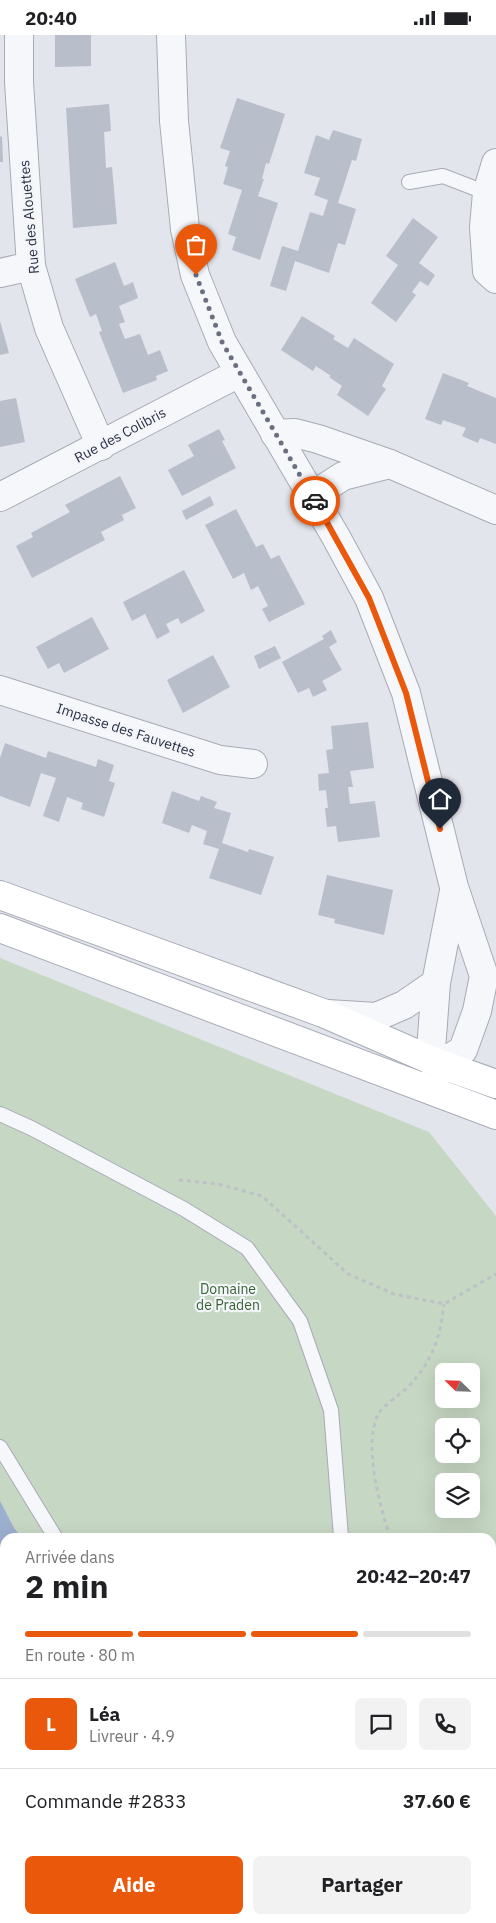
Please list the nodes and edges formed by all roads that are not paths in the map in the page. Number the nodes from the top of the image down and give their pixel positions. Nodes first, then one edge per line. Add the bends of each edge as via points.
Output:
1 (19, 35) edge
2 (170, 35) edge
3 (10, 80) edge
4 (496, 163) edge
5 (409, 182) dead end
6 (487, 193) junction
7 (31, 267) junction
8 (0, 273) edge
9 (496, 279) edge
10 (239, 373) junction
11 (276, 433) junction
12 (101, 446) junction
13 (390, 464) junction
14 (312, 496) junction
15 (0, 497) edge
16 (496, 510) edge
17 (0, 689) edge
18 (252, 763) dead end
19 (454, 887) junction
20 (0, 895) edge
21 (0, 928) edge
22 (484, 976) junction
23 (436, 983) junction
24 (323, 1013) junction
25 (496, 1014) edge
26 (440, 1064) junction
27 (496, 1084) edge
28 (430, 1091) junction
29 (0, 1114) edge
30 (496, 1115) edge
31 (0, 1447) edge
32 (53, 1533) edge
33 (342, 1533) edge

1 - 3 street, Rue des Alouettes
2 - 10 street via 174,121 185,229 196,275 222,342
3 - 7 street, Rue des Alouettes
4 - 6 street
5 - 6 lane via 444,176
6 - 9 street via 484,227 487,271
7 - 8 street
7 - 12 street, Rue des Alouettes via 49,328
10 - 11 street
10 - 12 street, Rue des Colibris
11 - 13 street via 310,437
11 - 14 street
12 - 15 street, Rue des Colibris
13 - 14 street via 343,475
13 - 16 street
14 - 19 street via 369,598 406,693
17 - 18 street, Impasse des Fauvettes via 220,760
19 - 22 street
19 - 23 street
20 - 24 main road
21 - 28 main road
22 - 25 street
22 - 26 street via 477,1011 463,1050
23 - 24 street via 404,1005 376,1017
23 - 26 street via 430,1049
24 - 26 main road
26 - 27 main road
26 - 28 street
28 - 30 main road
29 - 33 lane via 184,1209 247,1248 300,1321 331,1410
31 - 32 lane

